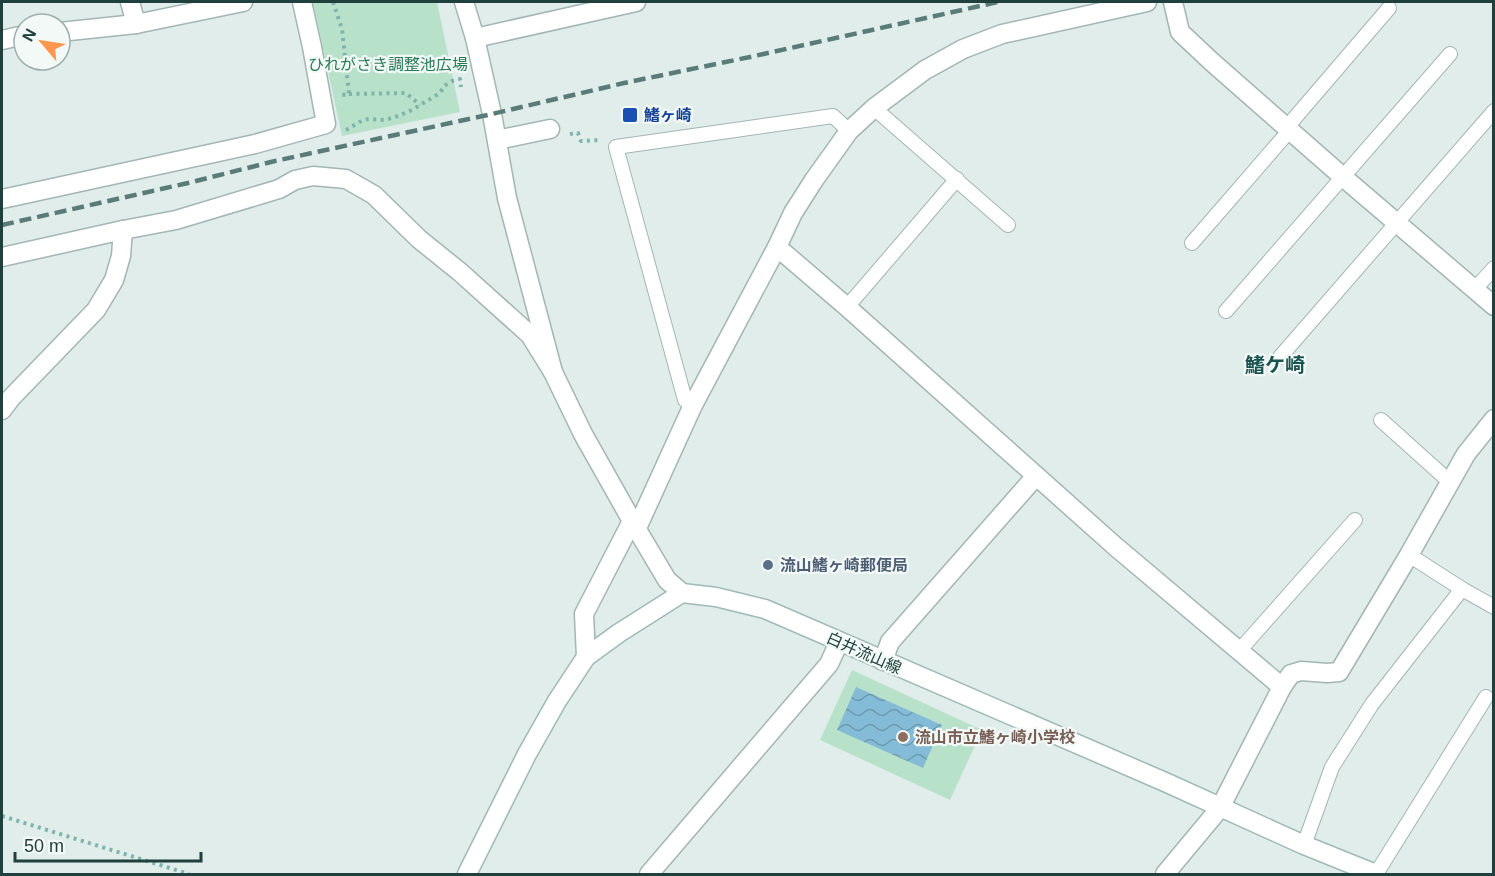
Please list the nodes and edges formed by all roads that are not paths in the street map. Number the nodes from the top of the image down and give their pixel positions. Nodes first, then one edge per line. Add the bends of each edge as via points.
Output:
1 (130, 2) edge
2 (243, 2) edge
3 (302, 2) edge
4 (464, 2) edge
5 (636, 2) edge
6 (1148, 2) edge
7 (1173, 2) edge
8 (1389, 8) dead end
9 (136, 24) junction
10 (72, 31) edge
11 (475, 38) junction
12 (1450, 54) dead end
13 (873, 108) junction
14 (1494, 111) edge
15 (550, 129) road end
16 (1289, 129) junction
17 (849, 131) junction
18 (496, 140) junction
19 (1343, 177) junction
20 (957, 179) junction
21 (2, 199) edge
22 (1396, 223) junction
23 (1008, 225) dead end
24 (123, 230) junction
25 (1192, 243) dead end
26 (777, 247) junction
27 (2, 257) edge
28 (1494, 268) edge
29 (1474, 289) junction
30 (1494, 306) edge
31 (847, 307) junction
32 (1226, 311) dead end
33 (1280, 357) dead end
34 (553, 372) junction
35 (5, 403) edge
36 (693, 405) junction
37 (1494, 419) edge
38 (1381, 420) dead end
39 (1036, 476) junction
40 (1450, 482) junction
41 (1355, 520) dead end
42 (634, 525) junction
43 (1409, 555) junction
44 (1462, 589) junction
45 (682, 593) junction
46 (1494, 607) edge
47 (839, 642) junction
48 (1239, 651) junction
49 (586, 657) junction
50 (883, 661) junction
51 (1282, 687) junction
52 (1486, 697) dead end
53 (1220, 808) junction
54 (1304, 845) junction
55 (467, 874) edge
56 (649, 874) edge
57 (1165, 874) edge
58 (1376, 874) edge

1 - 9 street
2 - 9 street
3 - 21 street via 326,124 255,144
4 - 11 street
5 - 11 street
6 - 13 street via 1002,34 925,70
7 - 16 street via 1180,32
8 - 16 lane
9 - 10 street
11 - 18 street
12 - 19 lane
13 - 17 street
13 - 20 lane
14 - 22 lane
15 - 18 street
16 - 19 street
16 - 25 lane
17 - 26 street via 798,205
17 - 36 lane via 833,116 616,147 685,400
18 - 34 street via 507,198
19 - 22 street
19 - 32 lane
20 - 23 lane
20 - 31 lane
22 - 29 street
22 - 33 lane
24 - 27 street
24 - 34 street via 176,219 279,189 295,180 313,176 346,179 374,195 530,335
24 - 35 street via 114,280 96,310
26 - 31 street
26 - 36 street
28 - 29 lane
29 - 30 street
31 - 39 street
34 - 42 street
36 - 42 street
37 - 40 street
38 - 40 lane
39 - 48 street
39 - 50 street via 890,642
40 - 43 street
41 - 48 lane
42 - 45 street via 668,580
42 - 49 street via 584,614
43 - 44 lane
43 - 51 street via 1339,672 1301,671 1291,674
44 - 46 lane
44 - 54 lane via 1372,704 1332,766
45 - 47 street, 白井流山線 via 765,609
45 - 49 street
47 - 50 street, 白井流山線
47 - 56 street via 829,664
48 - 51 street
49 - 55 street via 527,754
50 - 53 street, 白井流山線
51 - 53 street
52 - 58 lane
53 - 54 street, 白井流山線
53 - 57 street
54 - 58 street, 白井流山線

